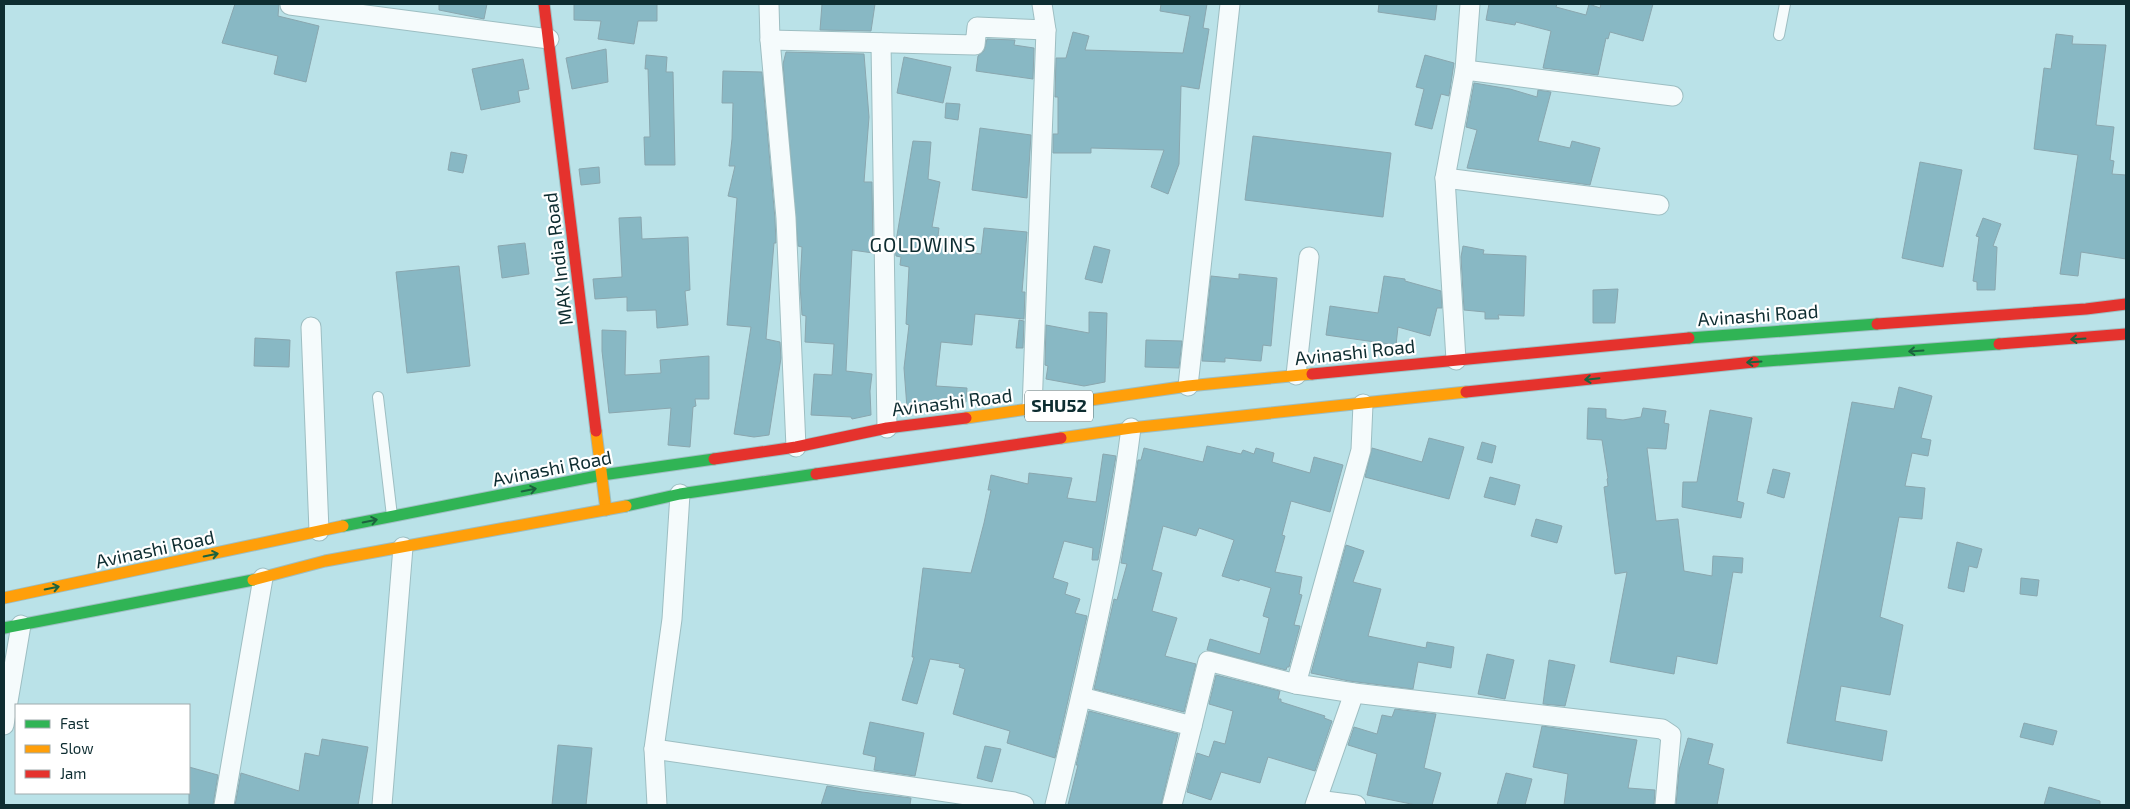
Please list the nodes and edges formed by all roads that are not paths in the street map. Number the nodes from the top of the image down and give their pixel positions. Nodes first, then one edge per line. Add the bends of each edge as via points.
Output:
1 (544, 4) edge
2 (769, 4) edge
3 (1042, 4) edge
4 (1230, 4) edge
5 (1470, 4) edge
6 (1784, 4) edge
7 (290, 5) edge
8 (1046, 30) junction
9 (1779, 35) dead end
10 (549, 39) junction
11 (770, 40) junction
12 (881, 43) junction
13 (1465, 70) junction
14 (1672, 96) dead end
15 (1446, 178) junction
16 (1659, 205) dead end
17 (1309, 258) dead end
18 (2126, 304) edge
19 (311, 327) dead end
20 (2126, 334) edge
21 (1456, 360) junction
22 (1296, 375) junction
23 (1188, 386) junction
24 (378, 397) dead end
25 (1363, 404) junction
26 (1032, 410) junction
27 (887, 428) junction
28 (1131, 428) junction
29 (796, 447) junction
30 (602, 475) junction
31 (680, 494) junction
32 (606, 510) junction
33 (392, 517) junction
34 (319, 531) junction
35 (403, 547) junction
36 (263, 578) junction
37 (4, 598) edge
38 (13, 627) edge
39 (1296, 684) junction
40 (1354, 693) junction
41 (1081, 697) junction
42 (4, 725) edge
43 (1192, 726) junction
44 (654, 749) junction
45 (1316, 803) edge
46 (224, 805) edge
47 (382, 805) edge
48 (657, 805) edge
49 (1024, 805) edge
50 (1055, 805) edge
51 (1172, 805) edge
52 (1356, 805) edge
53 (1665, 805) edge

1 - 10 main road, MAK India Road
2 - 11 street
3 - 8 street
4 - 23 street
5 - 13 street
6 - 9 lane
7 - 10 street
8 - 12 street via 977,27 975,45
8 - 26 street
10 - 30 main road, MAK India Road
11 - 12 street
11 - 29 street via 786,218
12 - 27 street
13 - 14 street
13 - 15 street
15 - 16 street
15 - 21 street
17 - 22 street
18 - 21 main road, Avinashi Road / SHU52 via 1733,334
19 - 34 street
20 -> 25 main road, SHU52 via 1734,364
21 - 22 main road, Avinashi Road / SHU52
22 - 23 main road, Avinashi Road / SHU52
23 - 26 main road, Avinashi Road / SHU52
24 - 33 lane
25 - 28 main road, SHU52
25 - 39 street via 1361,450
26 - 27 main road, Avinashi Road / SHU52
27 - 29 main road, Avinashi Road / SHU52
28 - 31 main road, SHU52
28 - 41 street via 1121,505
29 - 30 main road, Avinashi Road / SHU52
30 - 32 main road, MAK India Road
33 -> 30 main road, Avinashi Road / SHU52
31 - 32 main road, SHU52
31 - 44 street via 672,619
32 - 35 main road, SHU52
34 -> 33 main road, Avinashi Road / SHU52
37 -> 34 main road, Avinashi Road / SHU52
35 - 36 main road, SHU52 via 325,561
35 - 47 street
36 - 38 main road, SHU52
36 - 46 street
38 - 42 street
39 - 40 street
39 - 43 street via 1208,661
40 - 45 street
40 - 53 street via 1662,729 1671,735
41 - 43 street
41 - 50 street
43 - 51 street
44 - 48 street
44 - 49 street
45 - 52 street

